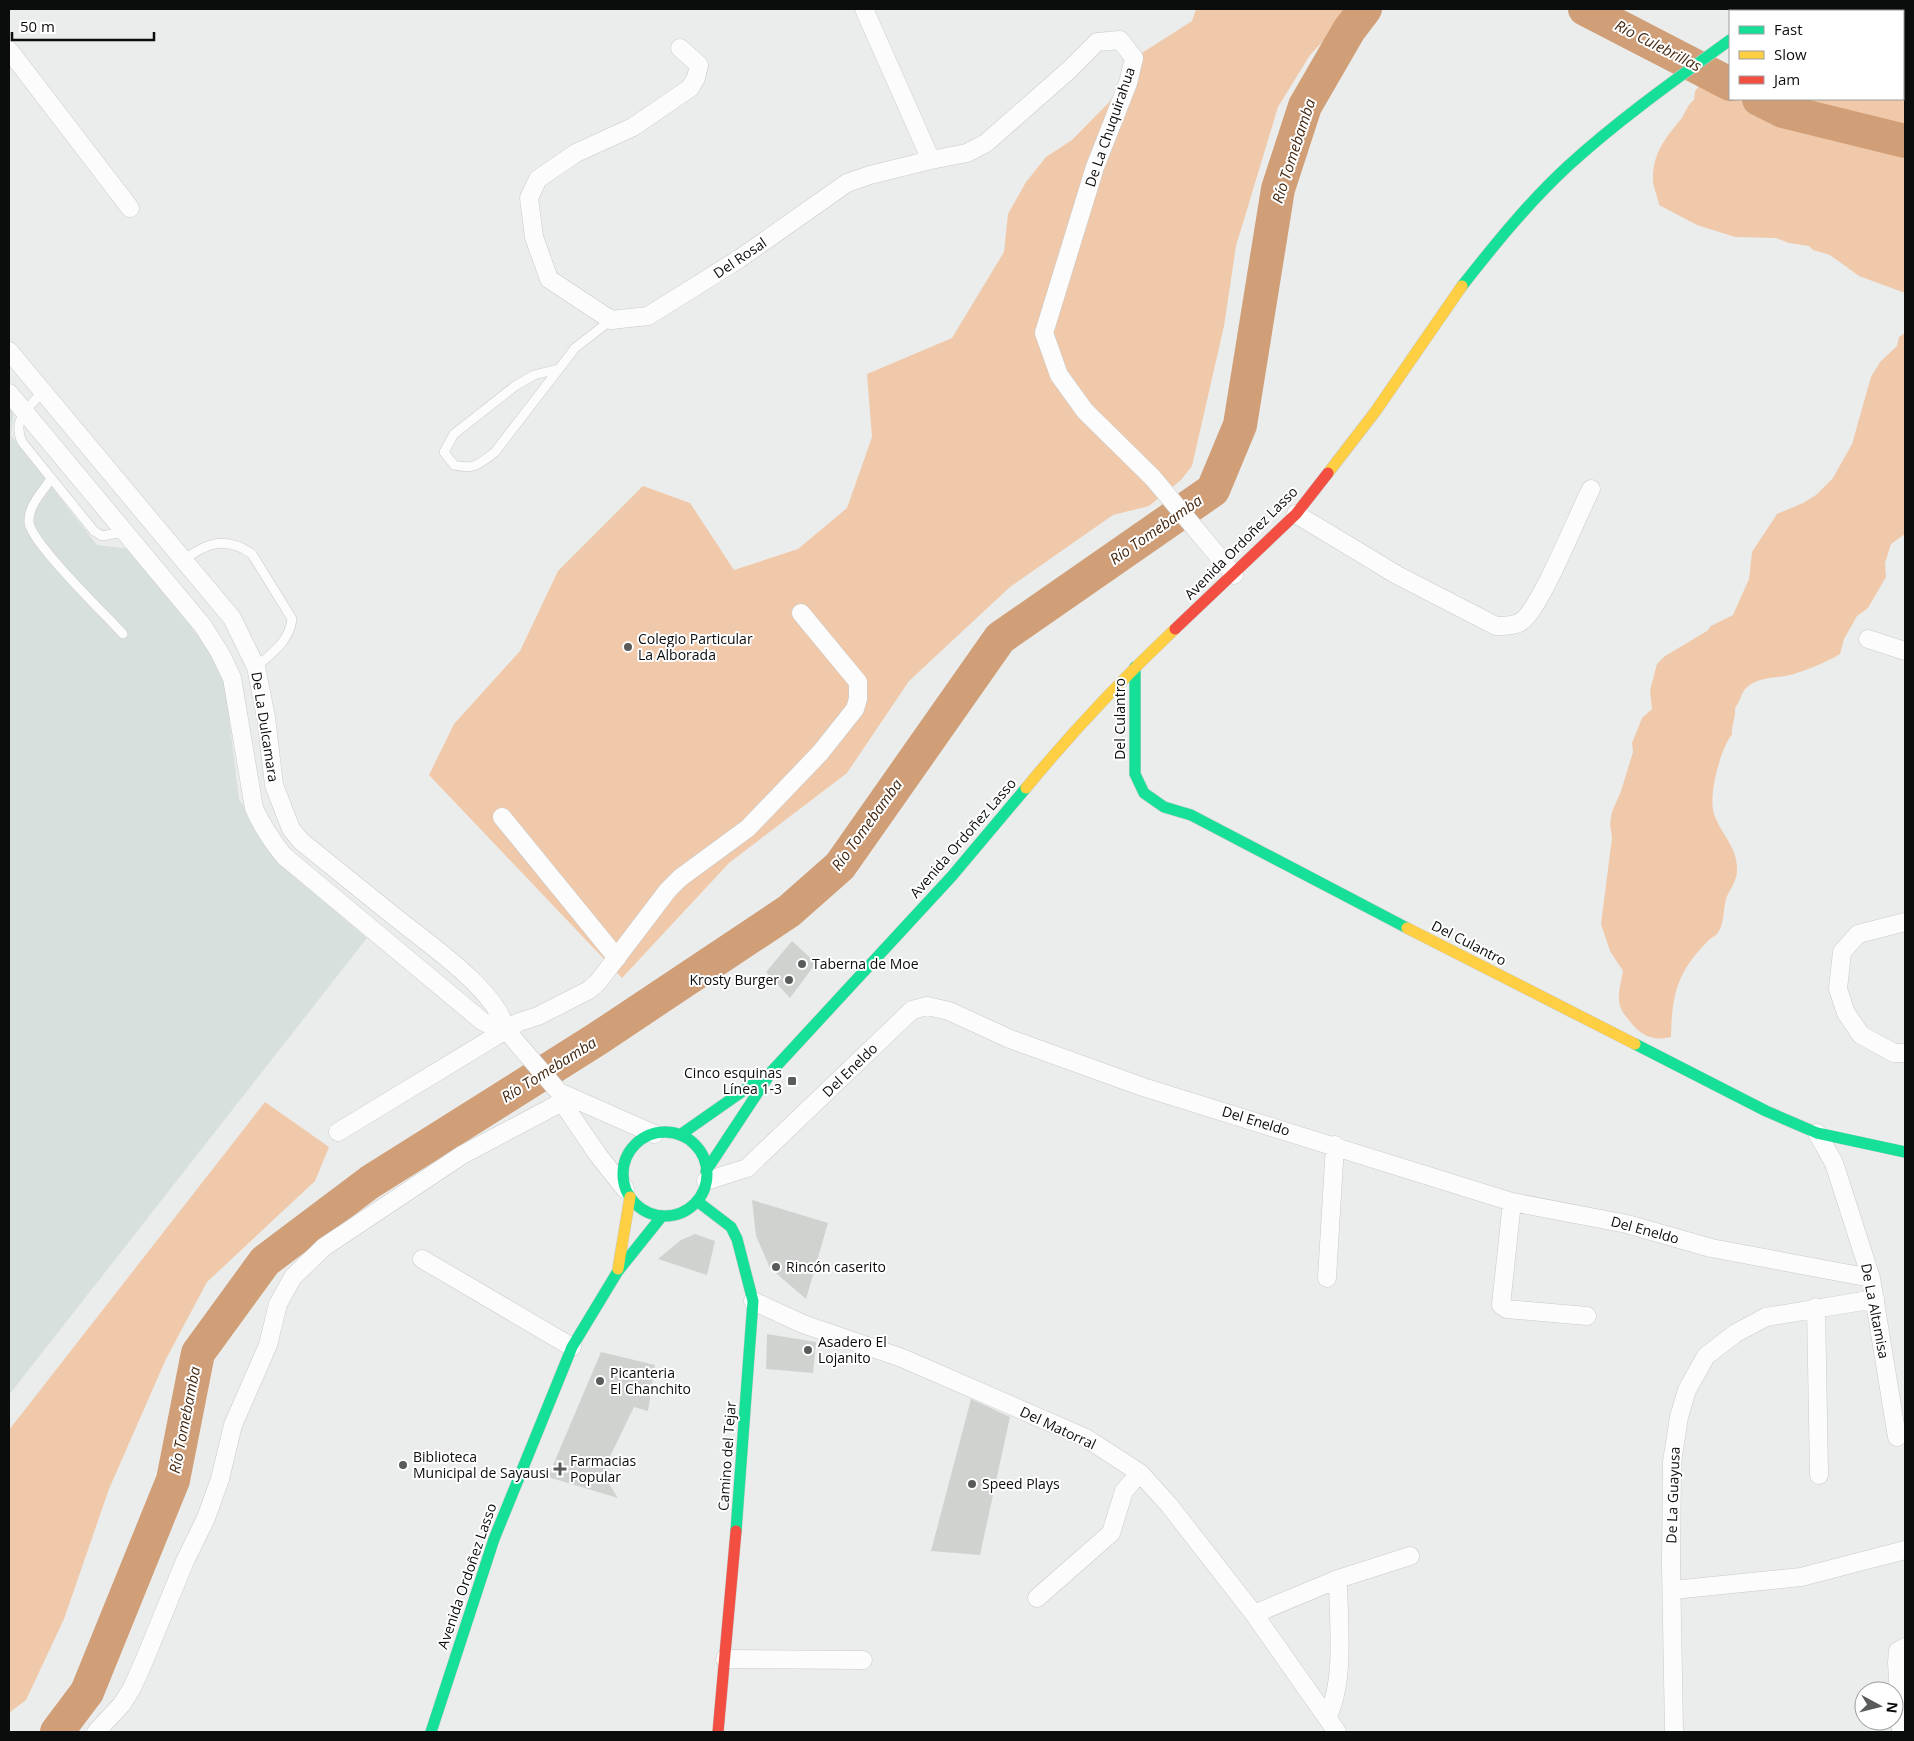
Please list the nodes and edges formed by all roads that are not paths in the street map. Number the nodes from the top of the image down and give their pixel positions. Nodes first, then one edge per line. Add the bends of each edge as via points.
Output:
1 (864, 9) edge
2 (1729, 41) edge
3 (680, 48) dead end
4 (9, 50) edge
5 (931, 160) junction
6 (130, 208) dead end
7 (611, 320) junction
8 (9, 351) edge
9 (558, 369) junction
10 (43, 392) junction
11 (9, 394) edge
12 (23, 412) junction
13 (51, 479) junction
14 (1591, 489) dead end
15 (1296, 514) junction
16 (123, 532) junction
17 (184, 560) junction
18 (1234, 575) junction
19 (801, 613) dead end
20 (123, 634) dead end
21 (1868, 639) dead end
22 (1905, 651) edge
23 (256, 667) junction
24 (1135, 667) junction
25 (502, 818) dead end
26 (1905, 922) edge
27 (617, 958) junction
28 (509, 1033) junction
29 (1905, 1053) edge
30 (772, 1071) junction
31 (559, 1094) junction
32 (338, 1132) dead end
33 (1817, 1133) junction
34 (654, 1134) junction
35 (680, 1135) junction
36 (1335, 1145) junction
37 (1905, 1152) edge
38 (706, 1176) junction
39 (627, 1193) junction
40 (697, 1201) junction
41 (1512, 1202) junction
42 (662, 1216) junction
43 (422, 1259) dead end
44 (618, 1271) junction
45 (1327, 1278) dead end
46 (1870, 1278) junction
47 (1875, 1299) junction
48 (753, 1301) junction
49 (1816, 1307) junction
50 (1587, 1316) dead end
51 (572, 1347) junction
52 (1897, 1437) dead end
53 (1140, 1473) junction
54 (1819, 1475) dead end
55 (1905, 1550) edge
56 (1410, 1556) dead end
57 (1338, 1579) junction
58 (1673, 1590) junction
59 (1037, 1598) dead end
60 (1254, 1614) junction
61 (1905, 1647) edge
62 (726, 1659) junction
63 (863, 1660) dead end
64 (1332, 1725) edge
65 (96, 1732) edge
66 (431, 1732) edge
67 (718, 1732) edge
68 (1674, 1732) edge
69 (1901, 1732) edge

1 - 5 street
2 - 15 main road, Avenida Ordoñez Lasso via 1568,166 1499,238 1444,309 1375,412
3 - 7 street via 699,65 690,88 633,127 576,153 538,179 529,198 534,237 549,279
4 - 6 street
5 - 7 street, Del Rosal via 870,174 847,183 739,259 648,316
5 - 18 street, De La Chuquirahua via 967,153 986,144 1097,42 1120,40 1134,58 1128,83 1095,167 1044,333 1059,376 1085,411 1153,478
7 - 9 lane via 575,348
8 - 10 street, De La Dulcamara
9 - 9 lane via 534,375 515,386 454,434 444,452 454,466 467,469 495,452
10 - 12 lane
10 - 17 street, De La Dulcamara
11 - 12 street, De La Dulcamara
12 - 13 lane via 19,436
12 - 16 street, De La Dulcamara
13 - 16 lane via 99,535
13 - 20 lane via 30,510 29,524 44,549
14 - 15 street via 1537,603 1522,621 1511,626 1496,626 1397,575
15 - 18 main road, Avenida Ordoñez Lasso
16 - 28 street, De La Dulcamara via 203,626 220,652 232,678 254,808 271,840 284,856 482,1021
17 - 23 street, De La Dulcamara via 232,618
17 - 23 lane via 201,547 226,542 252,554 292,619 284,643
18 - 24 main road, Avenida Ordoñez Lasso
19 - 27 street via 858,682 855,709 820,753 767,810 668,890
21 - 22 street
23 - 28 street, De La Dulcamara via 274,785 291,829 302,842 482,991 496,1007
24 - 30 main road, Avenida Ordoñez Lasso via 1057,750 952,876
24 - 33 main road, Del Culantro via 1135,774 1144,794 1164,807 1191,815 1280,860 1766,1111
25 - 27 street
26 - 29 street via 1858,934 1842,952 1838,988 1846,1013 1861,1035 1894,1054
27 - 28 street via 589,990
28 - 31 street, De La Dulcamara
28 - 32 street
30 - 35 main road, Avenida Ordoñez Lasso
30 - 38 main road, Avenida Ordoñez Lasso
31 - 34 street, De La Dulcamara
31 - 39 street, De La Dulcamara via 598,1156
31 - 65 street via 324,1247 293,1277 278,1304 268,1345 233,1425 220,1479 206,1518 122,1704
33 - 37 main road, Del Culantro
33 - 46 street, De La Altamisa via 1834,1163
34 - 35 main road
34 - 39 main road via 634,1145 627,1155 622,1173
35 - 38 main road via 698,1149
36 - 38 street, Del Eneldo via 1143,1087 1010,1039 949,1011 926,1006 912,1010 747,1168
36 - 41 street, Del Eneldo
36 - 45 street
38 - 40 main road
39 - 42 main road via 638,1207
39 - 44 main road, Avenida Ordoñez Lasso
40 - 42 main road via 687,1210
40 - 48 main road, Camino del Tejar via 731,1227
41 - 46 street, Del Eneldo via 1627,1224 1711,1248
41 - 50 street via 1501,1305 1507,1309
42 - 44 main road, Avenida Ordoñez Lasso
43 - 51 street
44 - 51 main road, Avenida Ordoñez Lasso
46 - 47 street, De La Altamisa
47 - 49 street, De La Guayusa
47 - 52 street, De La Altamisa
48 - 53 street, Del Matorral via 803,1324 902,1358 1086,1438
48 - 62 main road, Camino del Tejar
49 - 54 street
49 - 58 street, De La Guayusa via 1766,1317 1736,1333 1706,1356 1687,1390 1672,1462
51 - 66 main road, Avenida Ordoñez Lasso via 494,1539
53 - 59 street via 1124,1491 1111,1533
53 - 60 street, Del Matorral
55 - 58 street via 1801,1577
56 - 57 street
57 - 60 street
57 - 64 street via 1338,1675
58 - 68 street, De La Guayusa
60 - 64 street, Del Matorral
61 - 69 street via 1898,1651 1897,1662
62 - 63 street
62 - 67 main road, Camino del Tejar

